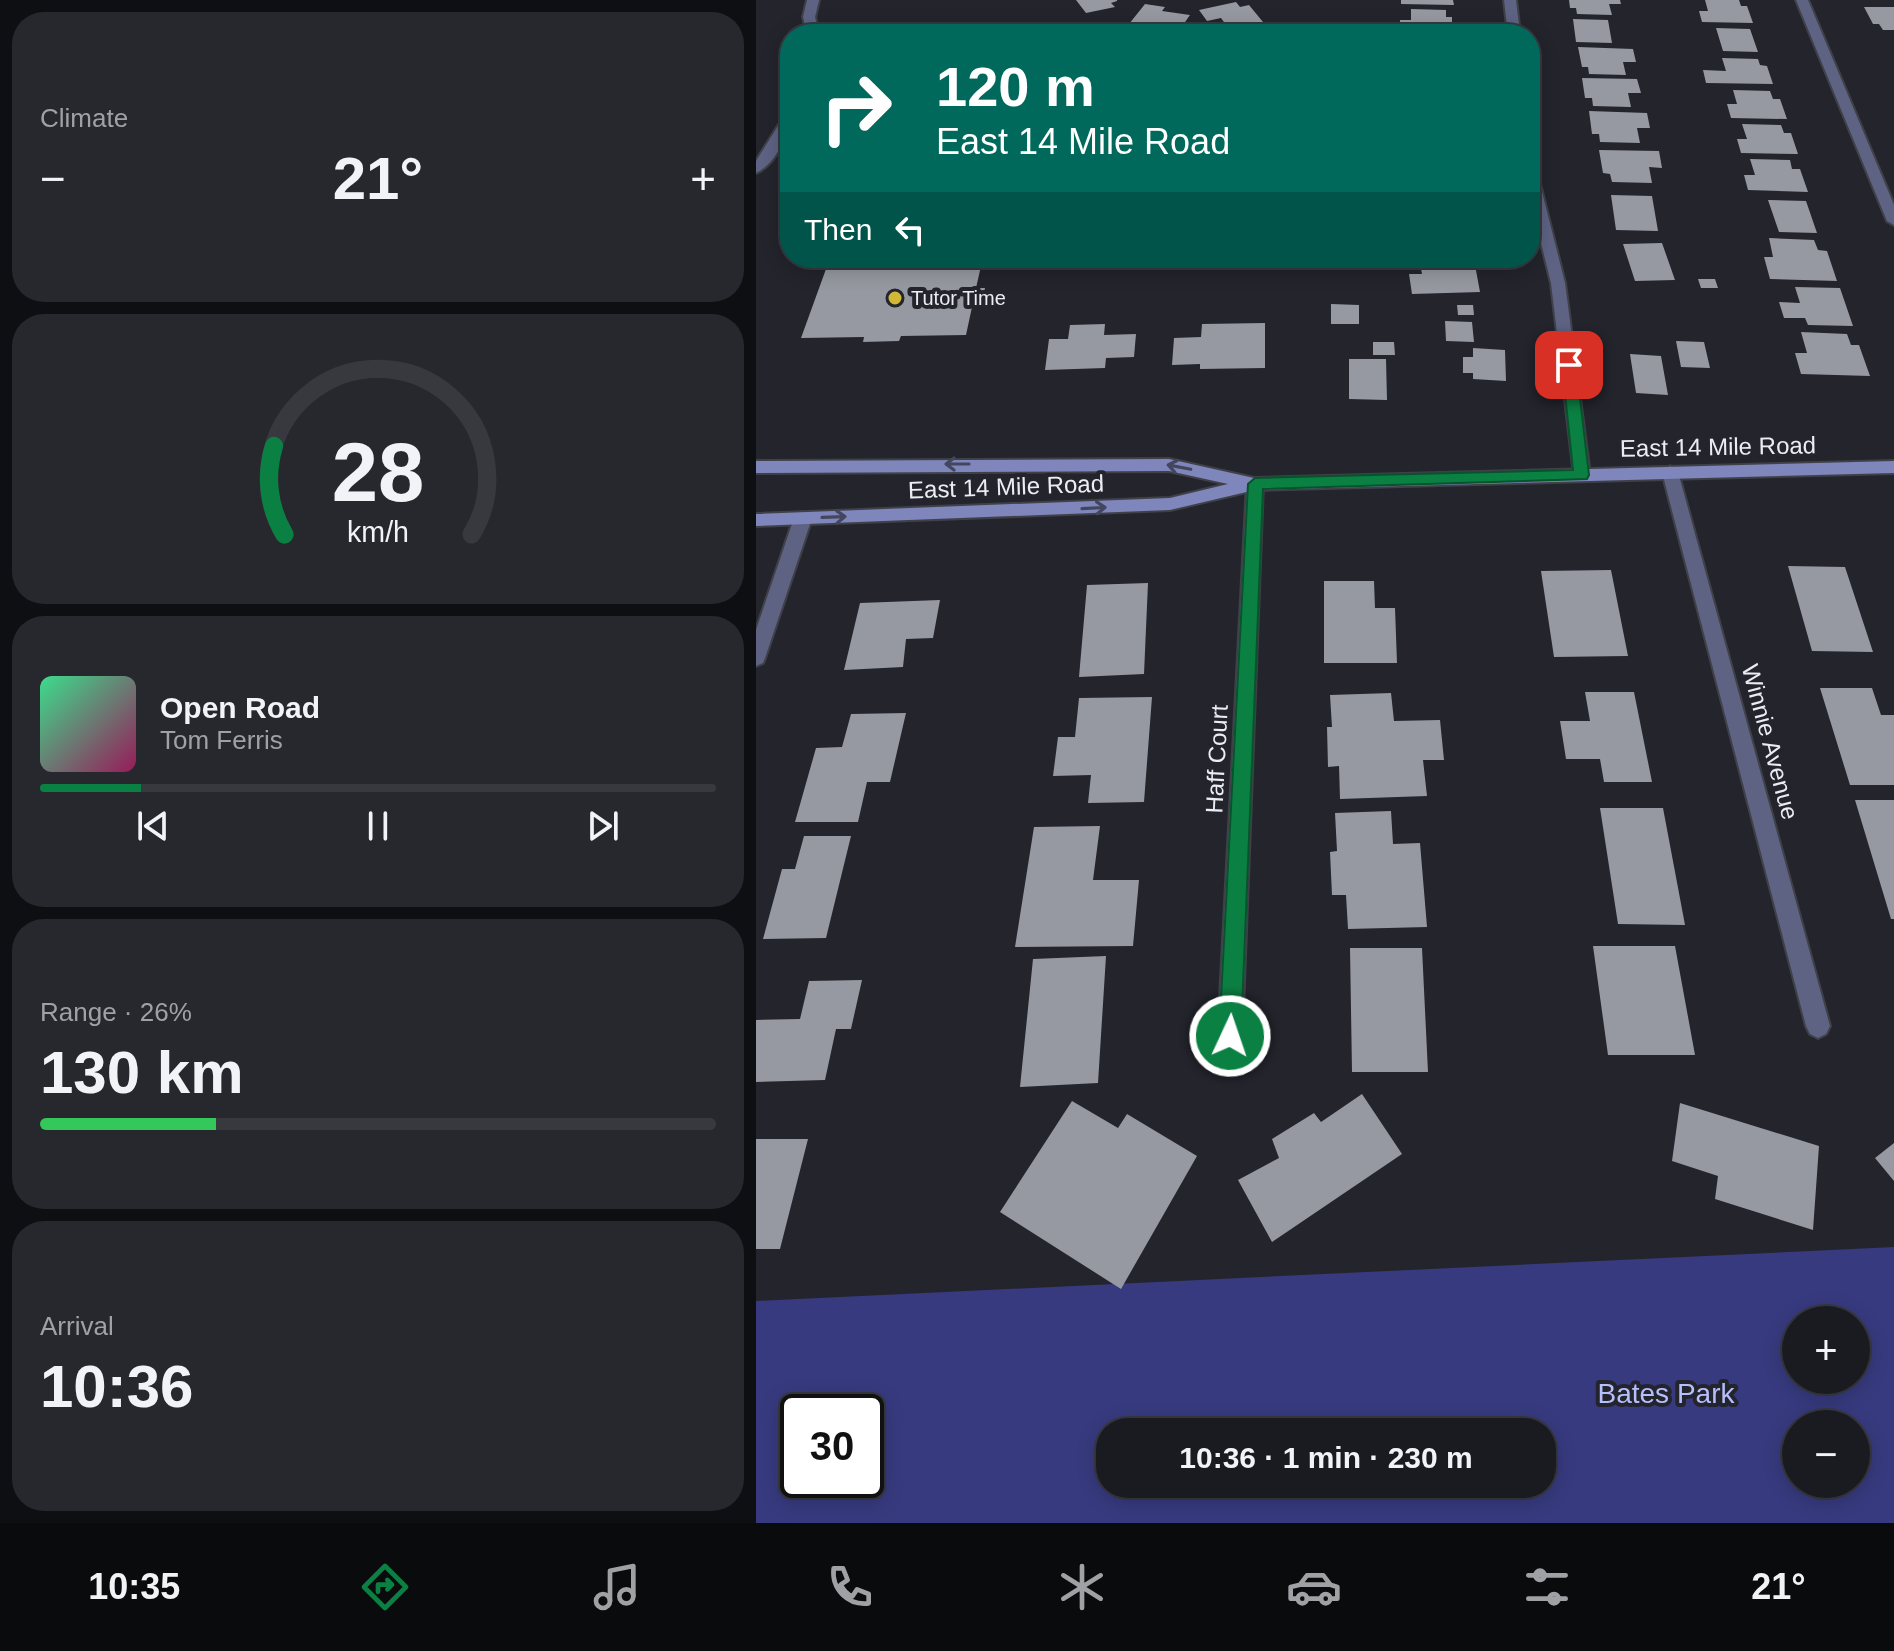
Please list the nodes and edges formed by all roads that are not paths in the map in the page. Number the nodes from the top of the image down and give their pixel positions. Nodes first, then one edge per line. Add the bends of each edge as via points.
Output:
1 (813, 0) edge
2 (1510, 0) edge
3 (1802, 0) edge
4 (811, 24) edge
5 (1513, 24) edge
6 (780, 134) edge
7 (756, 169) edge
8 (1540, 212) edge
9 (1894, 221) edge
10 (756, 467) edge
11 (1894, 467) edge
12 (1670, 472) junction
13 (1582, 475) junction
14 (1255, 484) junction
15 (803, 518) junction
16 (756, 520) edge
17 (756, 658) edge
18 (1818, 1026) dead end
19 (1230, 1036) dead end

1 - 4 street
2 - 5 street
3 - 9 street
6 - 7 street
8 - 13 street via 1558,283
14 -> 10 main road, East 14 Mile Road via 1169,465
11 - 12 main road, East 14 Mile Road
12 - 13 main road, East 14 Mile Road
12 - 18 street, Winnie Avenue
13 - 14 main road, East 14 Mile Road
15 -> 14 main road, East 14 Mile Road via 1170,504
14 - 19 street, Haff Court
15 - 16 main road, East 14 Mile Road
15 - 17 street

